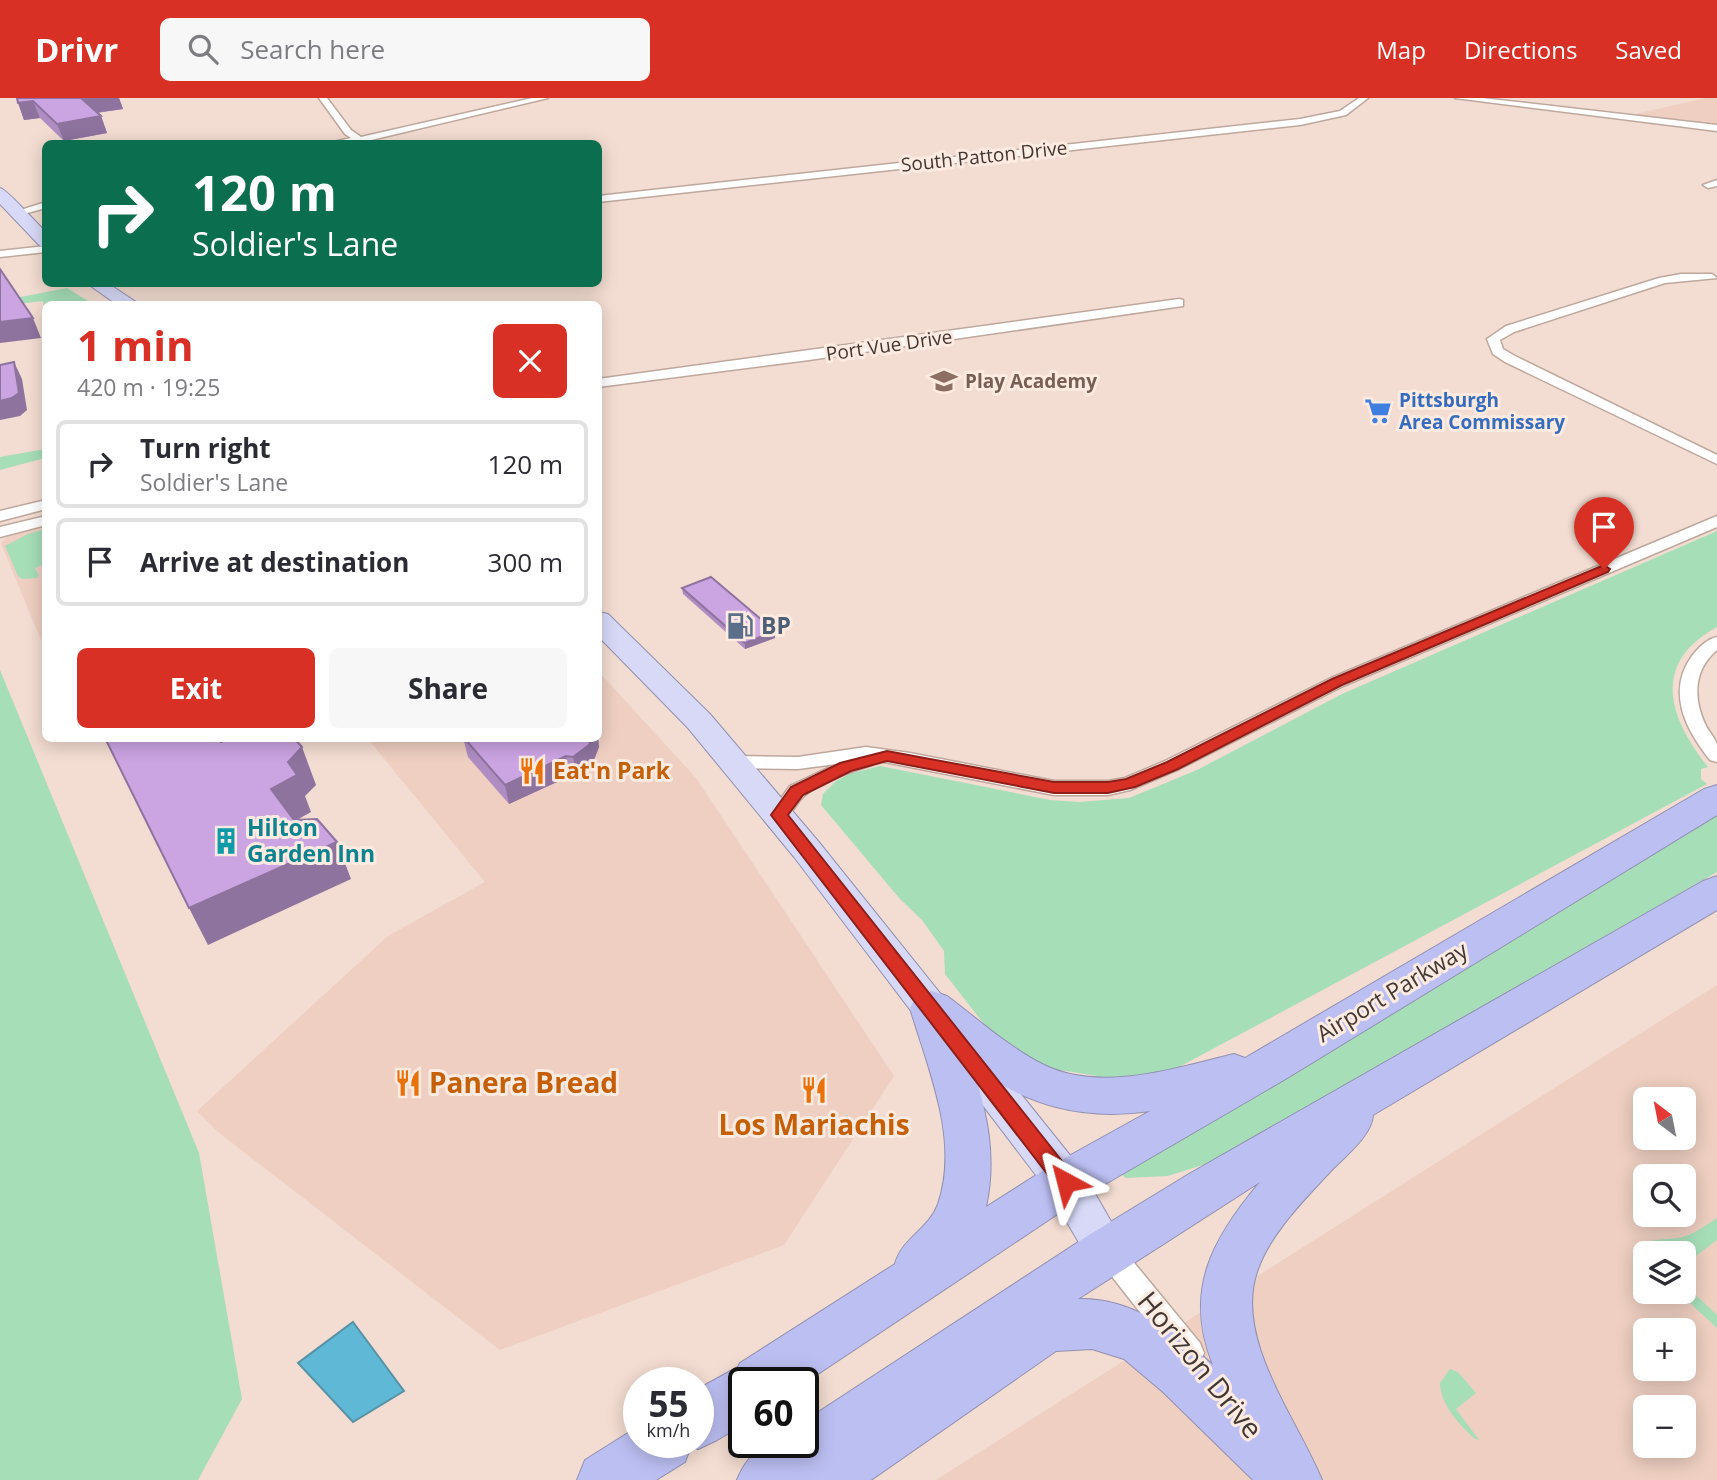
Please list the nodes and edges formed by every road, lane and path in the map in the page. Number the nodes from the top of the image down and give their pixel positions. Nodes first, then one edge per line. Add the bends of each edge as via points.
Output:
1 (323, 98) edge
2 (544, 98) edge
3 (1364, 98) edge
4 (1459, 98) edge
5 (1717, 128) edge
6 (356, 140) edge
7 (366, 140) edge
8 (0, 193) edge
9 (602, 199) edge
10 (42, 206) edge
11 (42, 212) edge
12 (16, 214) junction
13 (42, 239) edge
14 (42, 249) edge
15 (0, 254) edge
16 (1715, 277) edge
17 (102, 287) edge
18 (124, 301) edge
19 (1178, 303) dead end
20 (602, 382) edge
21 (1717, 460) edge
22 (42, 505) edge
23 (0, 516) edge
24 (42, 521) edge
25 (1717, 522) edge
26 (0, 532) edge
27 (602, 624) edge
28 (1717, 642) edge
29 (887, 756) junction
30 (1717, 756) edge
31 (736, 762) junction
32 (1717, 798) edge
33 (779, 815) junction
34 (1717, 891) edge
35 (932, 1008) junction
36 (1273, 1064) junction
37 (1375, 1090) junction
38 (1066, 1182) junction
39 (1107, 1251) junction
40 (864, 1316) junction
41 (783, 1367) edge
42 (640, 1458) edge
43 (782, 1469) edge
44 (605, 1480) edge
45 (1294, 1480) edge

1 - 6 street
2 - 7 street
3 - 9 street, South Patton Drive via 1351,111 1314,120
4 - 5 street
8 - 12 main road
10 - 12 street
11 - 12 street
12 - 13 main road
14 - 15 street
16 - 21 street via 1663,280 1510,329 1493,339 1497,351 1510,359
17 - 18 main road
19 - 20 street, Port Vue Drive
22 - 23 street
24 - 26 street
25 - 29 street via 1337,682 1130,783 1108,788 1054,788
27 - 31 main road
28 - 30 street via 1702,652 1688,682 1688,703 1697,732
29 - 31 street
29 - 33 street via 845,767 797,791
31 - 33 main road
32 - 36 highway, Airport Parkway
33 - 35 main road
34 - 37 highway
35 - 36 highway via 1028,1078 1083,1095 1144,1093
35 - 38 main road
35 - 40 highway via 970,1146 964,1199 945,1239
36 - 38 highway, Airport Parkway
37 - 39 highway
37 - 45 highway via 1260,1221 1231,1270 1223,1298 1236,1353
38 - 39 main road
38 - 40 highway, Airport Parkway
39 - 43 highway
39 - 45 street, Horizon Drive
40 - 41 highway
42 - 44 highway
43 - 45 highway via 847,1463 1048,1326 1092,1324 1143,1341

